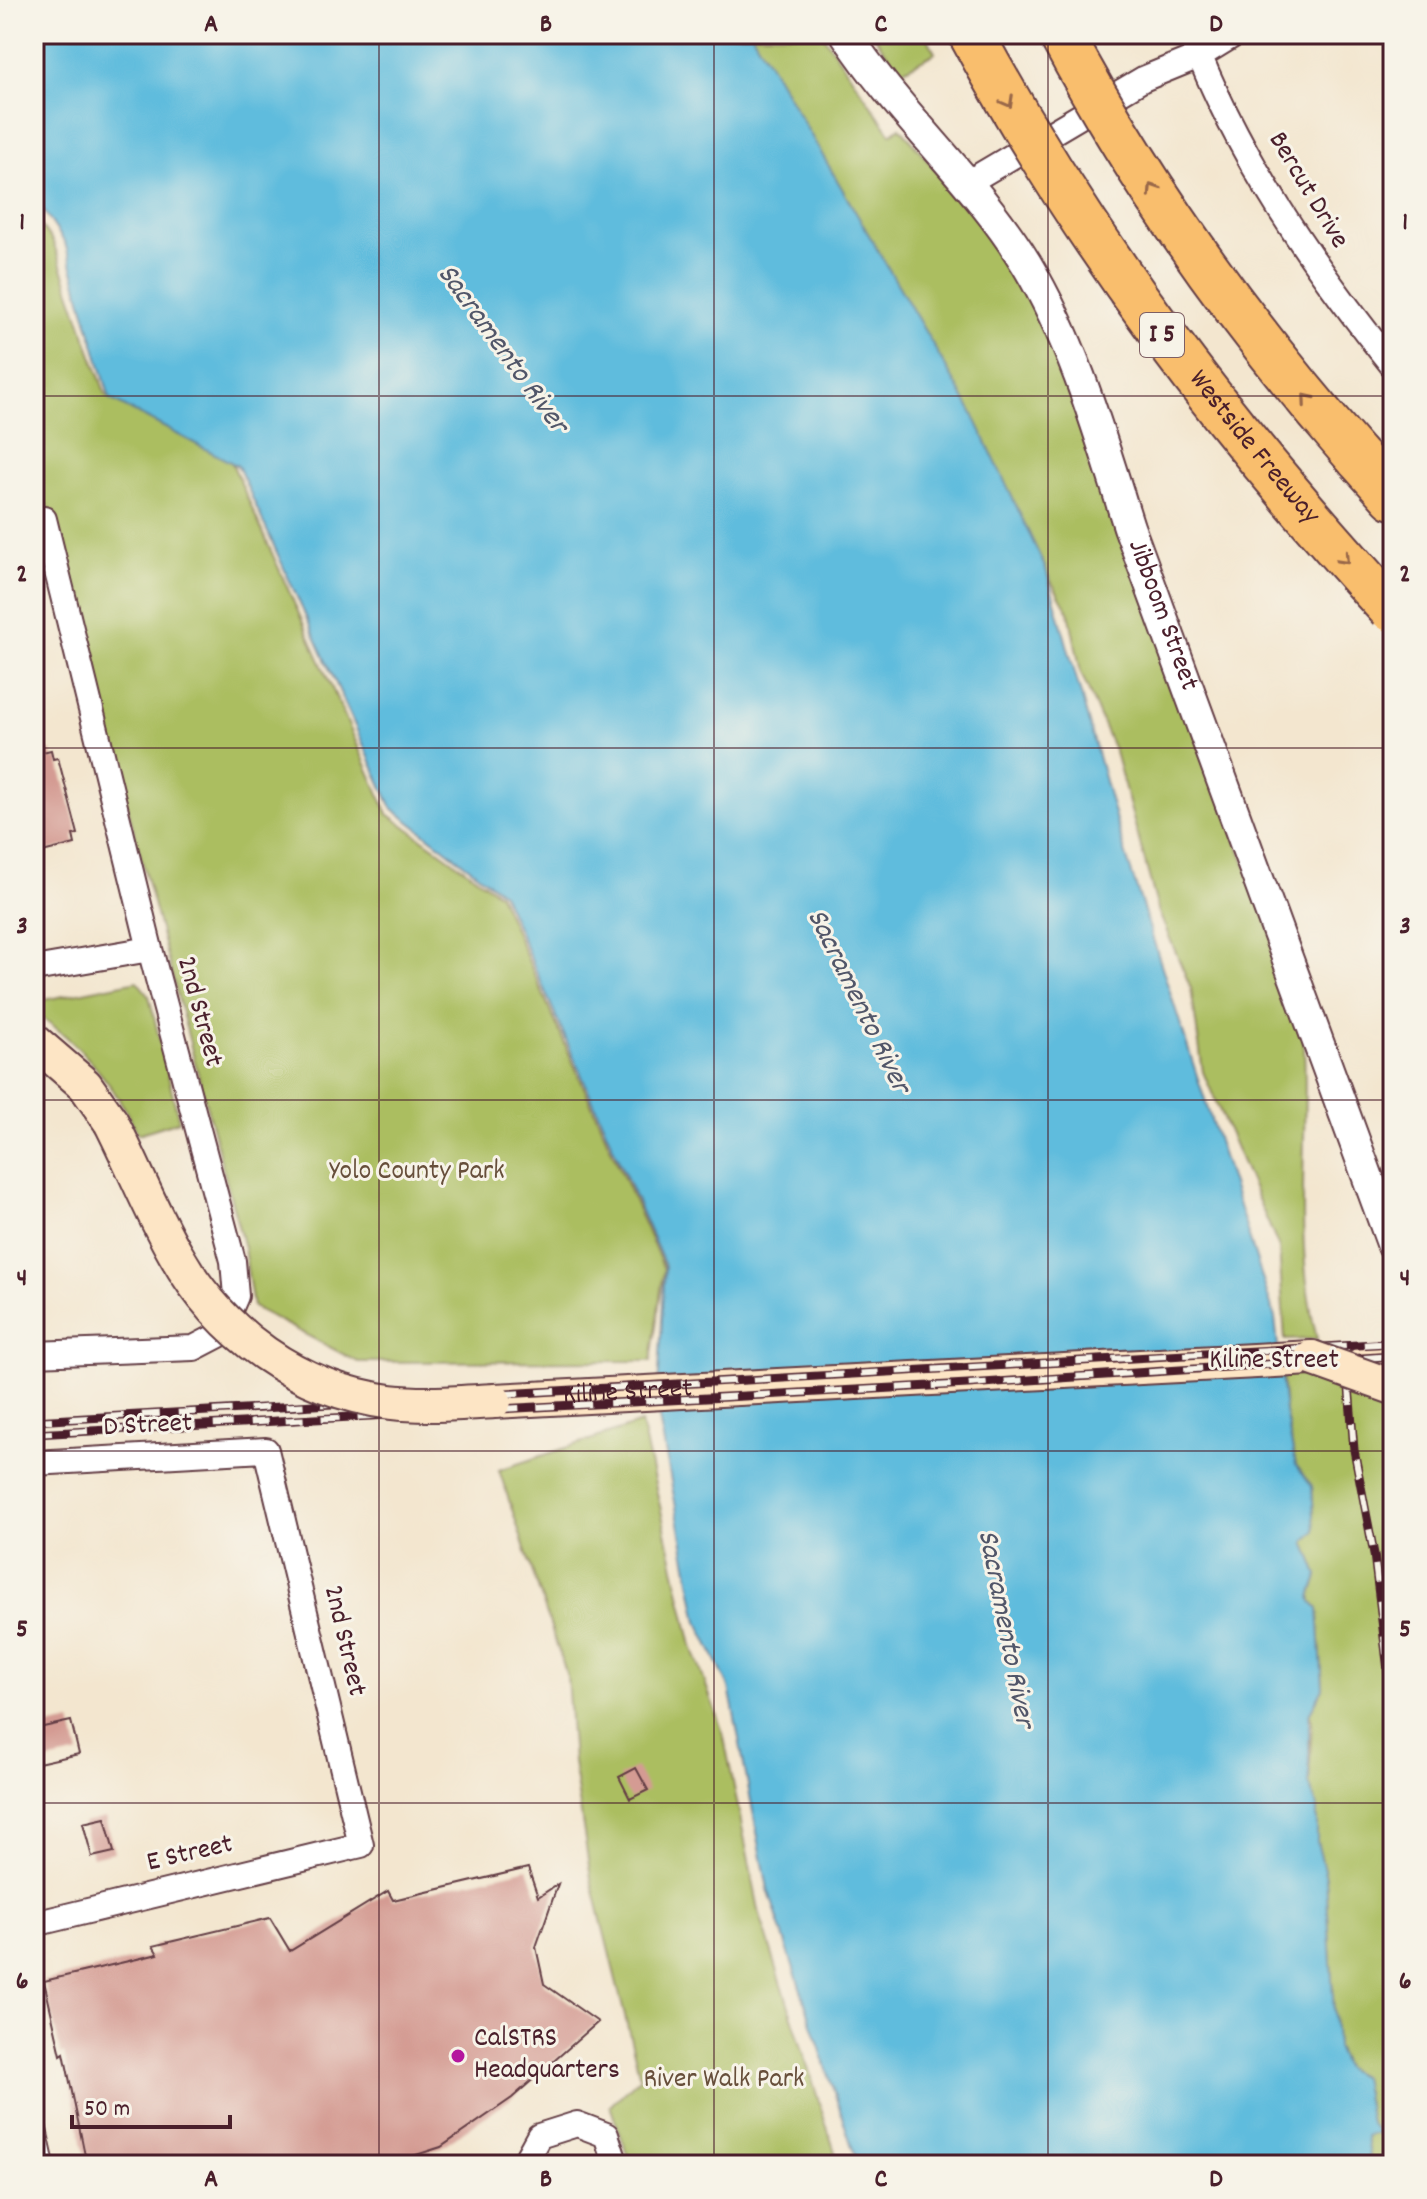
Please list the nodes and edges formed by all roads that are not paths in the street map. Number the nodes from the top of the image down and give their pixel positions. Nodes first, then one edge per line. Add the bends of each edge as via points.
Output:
1 (846, 34) edge
2 (971, 34) edge
3 (1061, 34) edge
4 (1235, 34) edge
5 (1195, 45) edge
6 (967, 183) junction
7 (1393, 366) edge
8 (1358, 458) junction
9 (1393, 491) edge
10 (1393, 497) edge
11 (37, 520) edge
12 (1393, 612) edge
13 (150, 949) junction
14 (34, 969) edge
15 (34, 1041) edge
16 (1393, 1246) edge
17 (34, 1354) edge
18 (1312, 1358) junction
19 (1393, 1363) edge
20 (1393, 1387) edge
21 (266, 1450) joint
22 (34, 1463) edge
23 (361, 1845) joint
24 (34, 1924) edge
25 (34, 2130) edge
26 (42, 2165) edge
27 (527, 2165) edge
28 (616, 2165) edge

1 - 6 street, Jibboom Street
2 -> 12 highway, Westside Freeway / I 5, bridge via 1043,164 1202,391
8 -> 3 highway, bridge via 1242,318 1179,229
4 - 5 street
5 - 6 street
5 - 7 street, Bercut Drive via 1278,207 1333,292
6 - 16 street, Jibboom Street via 1026,264 1054,314
8 - 9 highway
8 - 10 highway
11 - 13 street, 2nd Street
13 - 14 street
13 - 17 street, 2nd Street via 233,1261 236,1296 219,1335 194,1348
15 - 18 main road, Kiline Street, bridge via 85,1085 111,1122 174,1253 219,1315 253,1346 300,1376 367,1398 444,1404
18 - 19 main road, Kiline Street, bridge
18 - 20 main road, bridge
21 - 22 street, D Street
21 - 23 street, 2nd Street
23 - 24 street, E Street
25 - 26 street
27 - 28 street via 539,2136 577,2124 606,2135

